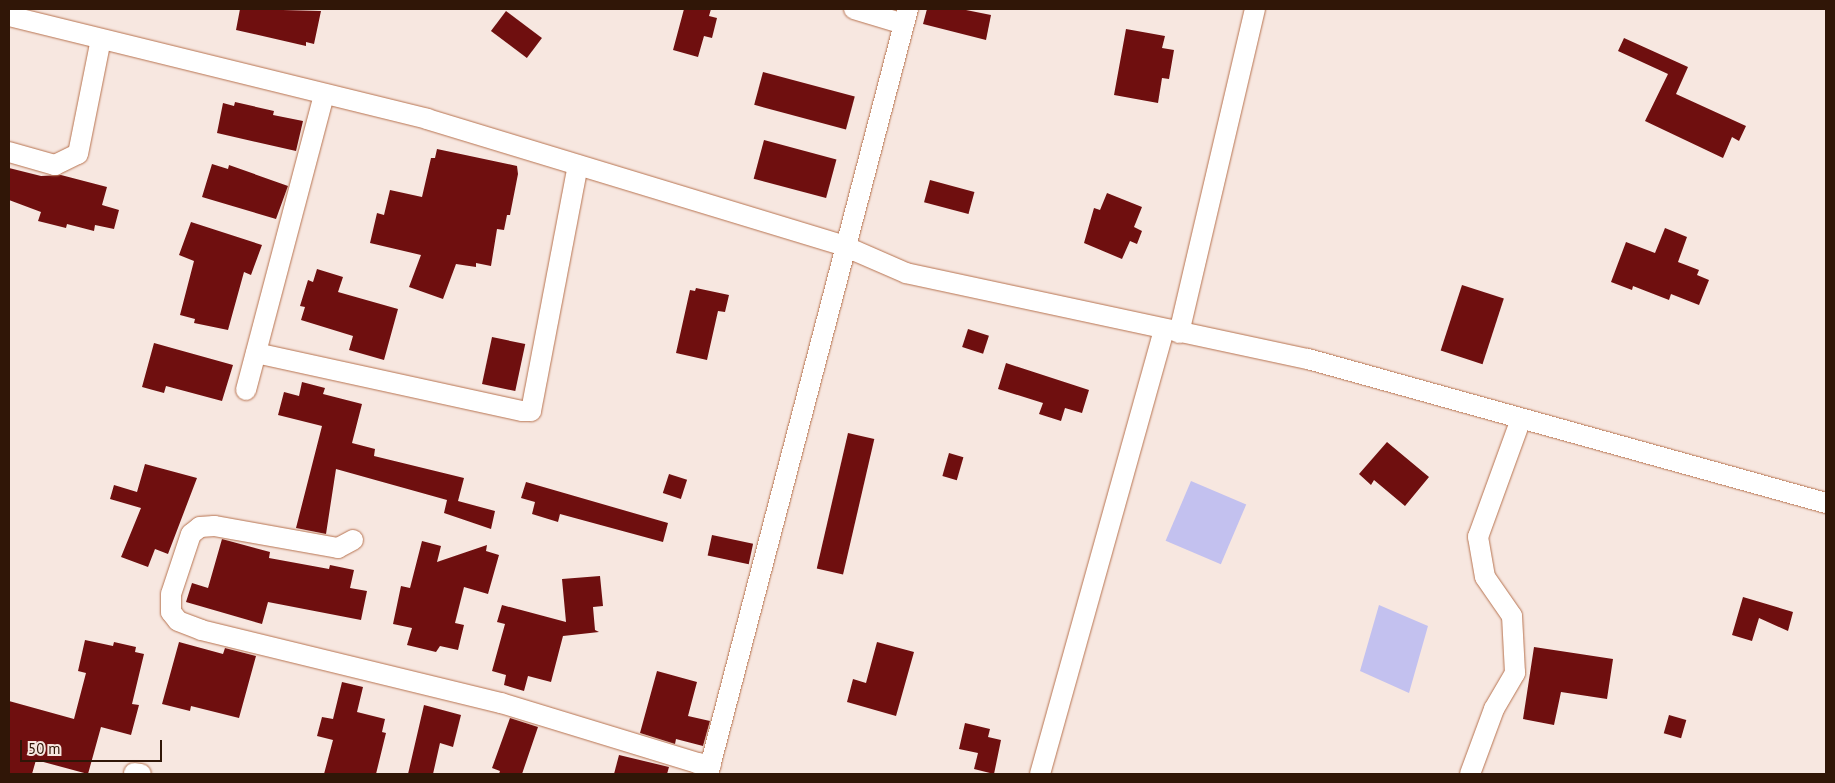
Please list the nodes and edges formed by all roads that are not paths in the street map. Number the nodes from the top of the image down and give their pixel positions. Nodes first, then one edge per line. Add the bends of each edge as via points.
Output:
1 (854, 9) edge
2 (1255, 9) edge
3 (9, 16) edge
4 (906, 16) edge
5 (101, 39) junction
6 (324, 95) junction
7 (9, 152) edge
8 (578, 165) junction
9 (844, 246) junction
10 (1171, 331) junction
11 (256, 353) junction
12 (246, 390) dead end
13 (1521, 419) junction
14 (1826, 503) edge
15 (353, 540) dead end
16 (710, 769) edge
17 (1040, 774) edge
18 (1470, 774) edge

1 - 4 street
2 - 10 street
3 - 5 street
4 - 9 street
5 - 6 street
5 - 7 street via 78,154 55,165
6 - 8 street via 427,119
6 - 11 street
8 - 9 street
8 - 11 street via 531,411
9 - 10 street via 906,273
9 - 16 street
10 - 13 street via 1308,359
10 - 17 street
11 - 12 street
13 - 14 street
13 - 18 street via 1512,437 1506,464 1490,496 1478,537 1485,577 1512,616 1515,673 1494,709
15 - 16 street via 338,548 214,526 200,527 191,534 172,594 171,612 178,621 202,630 500,703

